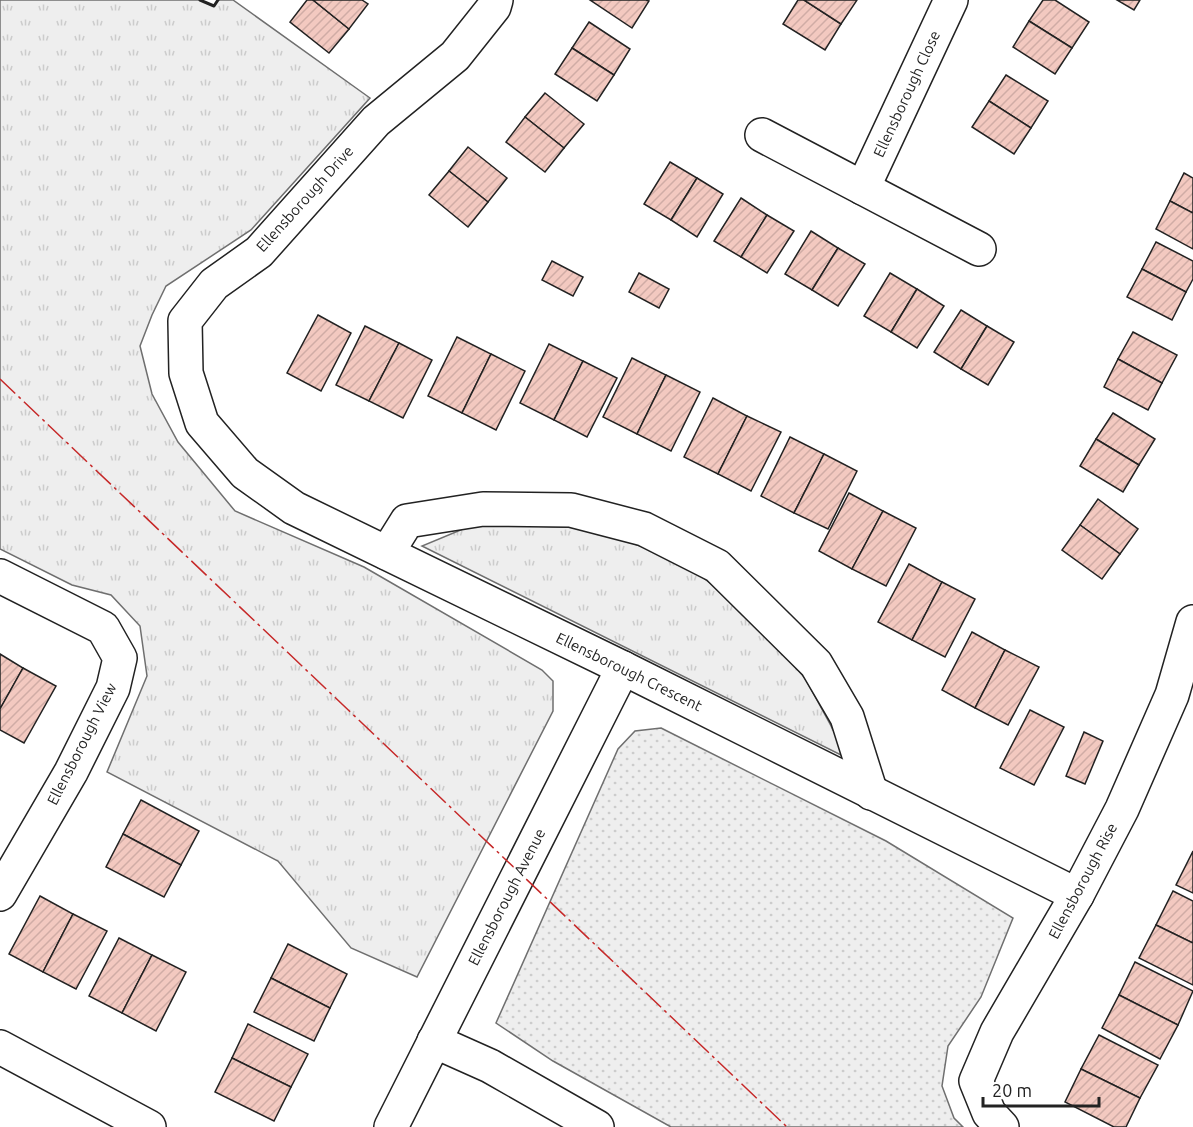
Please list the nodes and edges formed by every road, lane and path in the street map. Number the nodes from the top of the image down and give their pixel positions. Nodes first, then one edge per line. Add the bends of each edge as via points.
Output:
1 (496, 0) edge
2 (951, 0) edge
3 (762, 135) dead end
4 (863, 188) junction
5 (979, 249) dead end
6 (202, 423) joint
7 (387, 553) junction
8 (0, 576) edge
9 (1193, 622) edge
10 (623, 668) junction
11 (870, 793) junction
12 (0, 894) edge
13 (1077, 895) junction
14 (435, 1041) junction
15 (0, 1047) edge
16 (149, 1127) edge
17 (391, 1127) edge
18 (597, 1127) edge
19 (1002, 1127) edge

1 - 6 street, Ellensborough Drive via 454,56 376,121 259,252 213,285 185,321 186,372
2 - 4 street, Ellensborough Close
3 - 4 street
4 - 5 street
6 - 7 street, Ellensborough Crescent via 245,473 286,502
7 - 10 street, Ellensborough Crescent
7 - 11 street via 407,521 483,509 571,510 644,529 717,566 816,664 847,717
8 - 12 street, Ellensborough View via 103,628 120,657 113,688 71,772
9 - 13 street, Ellensborough Rise via 1172,695 1122,809
10 - 11 street, Ellensborough Crescent
10 - 14 street, Ellensborough Avenue
11 - 13 street, Ellensborough Crescent
13 - 19 street, Ellensborough Rise via 997,1032 976,1081 989,1113
14 - 17 street, Ellensborough Avenue
14 - 18 street via 490,1066
15 - 16 street

